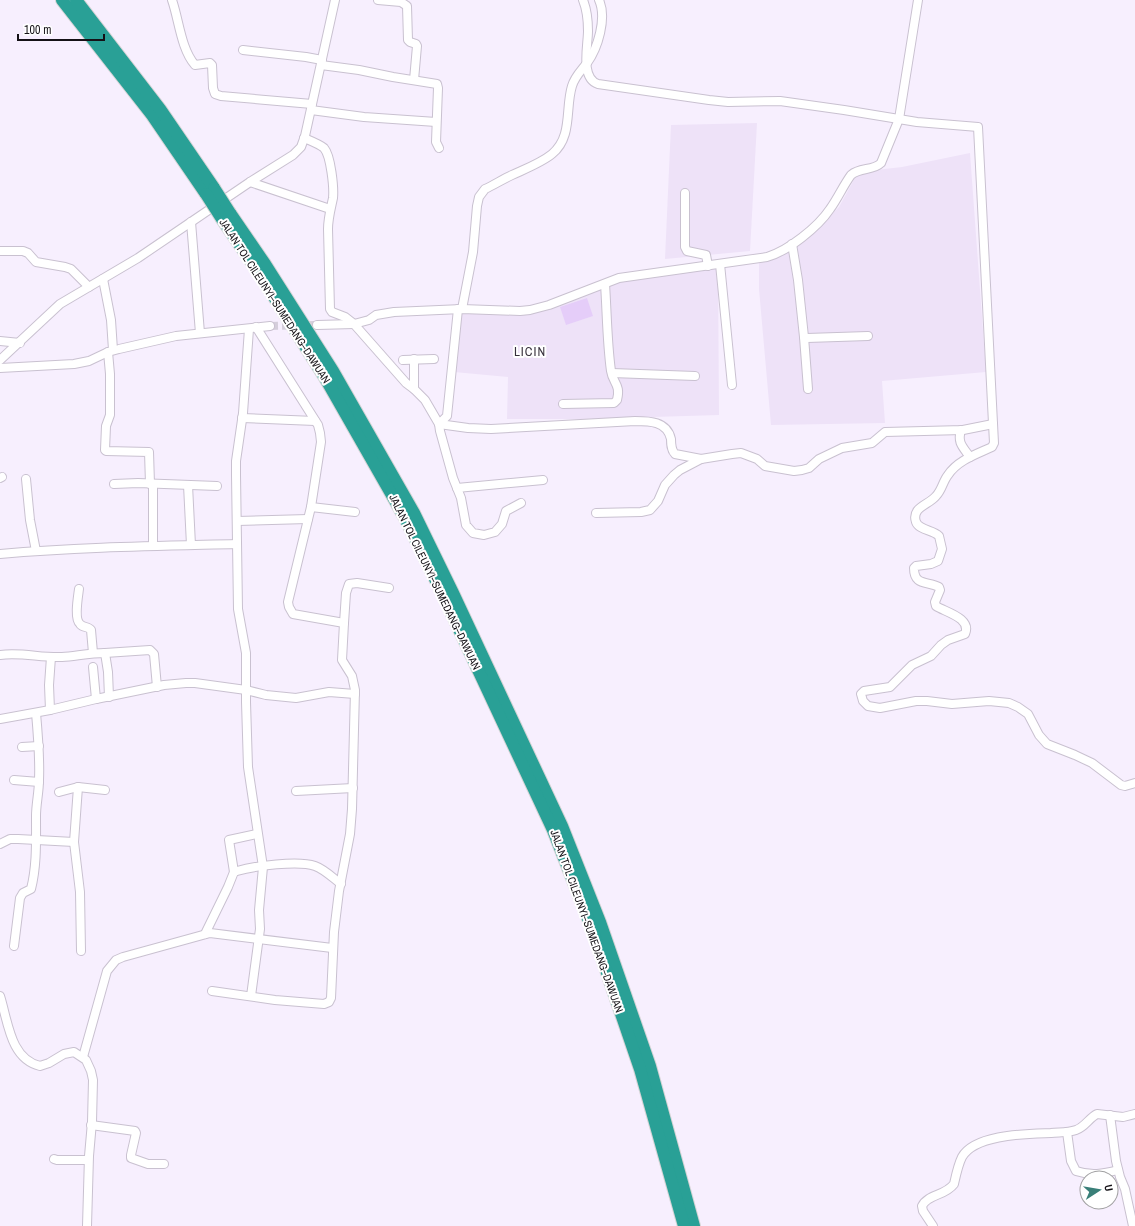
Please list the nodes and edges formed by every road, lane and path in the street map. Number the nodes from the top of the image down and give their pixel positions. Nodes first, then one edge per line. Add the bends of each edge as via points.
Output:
1 (62, 0) edge
2 (76, 0) edge
3 (84, 0) edge
4 (172, 0) edge
5 (334, 0) edge
6 (378, 0) edge
7 (583, 0) edge
8 (600, 0) edge
9 (918, 0) edge
10 (243, 50) dead end
11 (118, 56) junction
12 (321, 63) junction
13 (587, 64) junction
14 (414, 80) junction
15 (312, 107) junction
16 (899, 119) junction
17 (436, 122) junction
18 (304, 138) junction
19 (440, 148) dead end
20 (250, 182) junction
21 (210, 191) junction
22 (684, 193) dead end
23 (330, 209) junction
24 (226, 216) junction
25 (191, 222) junction
26 (792, 244) junction
27 (0, 251) edge
28 (720, 264) junction
29 (708, 266) junction
30 (103, 279) junction
31 (605, 284) junction
32 (89, 287) junction
33 (460, 309) junction
34 (317, 324) tunnel mouth
35 (354, 324) junction
36 (270, 326) tunnel mouth
37 (252, 328) junction
38 (200, 333) junction
39 (868, 336) dead end
40 (804, 337) junction
41 (0, 340) edge
42 (20, 343) junction
43 (111, 351) junction
44 (414, 359) junction
45 (434, 359) dead end
46 (0, 360) edge
47 (403, 360) dead end
48 (0, 368) edge
49 (612, 373) junction
50 (695, 376) dead end
51 (732, 385) dead end
52 (414, 389) junction
53 (808, 389) dead end
54 (563, 404) dead end
55 (242, 418) junction
56 (315, 421) junction
57 (439, 424) junction
58 (993, 424) junction
59 (961, 430) junction
60 (970, 457) junction
61 (701, 459) junction
62 (26, 479) dead end
63 (543, 480) dead end
64 (114, 484) dead end
65 (152, 484) junction
66 (188, 485) junction
67 (218, 486) dead end
68 (457, 488) junction
69 (521, 503) dead end
70 (311, 507) junction
71 (355, 512) dead end
72 (596, 513) dead end
73 (308, 519) junction
74 (237, 521) junction
75 (236, 544) junction
76 (153, 546) junction
77 (191, 546) junction
78 (36, 551) junction
79 (0, 554) edge
80 (389, 588) dead end
81 (79, 589) dead end
82 (344, 623) junction
83 (93, 653) junction
84 (105, 653) junction
85 (0, 655) edge
86 (51, 657) junction
87 (93, 666) dead end
88 (157, 687) junction
89 (246, 690) junction
90 (355, 694) junction
91 (109, 697) junction
92 (96, 699) junction
93 (50, 710) junction
94 (36, 713) junction
95 (0, 719) edge
96 (39, 746) junction
97 (22, 747) dead end
98 (14, 780) dead end
99 (39, 782) junction
100 (1135, 783) edge
101 (78, 788) junction
102 (353, 788) junction
103 (105, 790) dead end
104 (296, 791) dead end
105 (59, 792) dead end
106 (257, 834) junction
107 (37, 841) junction
108 (74, 842) junction
109 (0, 844) edge
110 (262, 867) junction
111 (234, 872) junction
112 (341, 884) junction
113 (205, 934) junction
114 (258, 940) junction
115 (14, 946) dead end
116 (332, 948) junction
117 (81, 951) dead end
118 (212, 991) dead end
119 (0, 996) edge
120 (251, 996) junction
121 (83, 1057) junction
122 (1135, 1114) edge
123 (1110, 1115) junction
124 (92, 1125) junction
125 (1067, 1132) junction
126 (54, 1159) dead end
127 (88, 1160) junction
128 (164, 1164) dead end
129 (1118, 1170) edge
130 (1079, 1172) edge
131 (1119, 1173) edge
132 (87, 1226) edge
133 (684, 1226) edge
134 (694, 1226) edge
135 (933, 1226) edge
136 (1133, 1226) edge

1 - 21 highway, JALAN TOL CILEUNYI–SUMEDANG–DAWUAN
2 - 11 highway, JALAN TOL CILEUNYI–SUMEDANG–DAWUAN
3 - 11 highway
4 - 15 street via 184,45 190,57 195,65 212,65 212,88 215,94
5 - 12 street
6 - 14 street via 401,2 407,6 408,40 417,46
7 - 13 street via 588,15
8 - 13 street via 603,14 596,47
9 - 16 street
10 - 12 street via 306,57
11 - 21 highway, JALAN TOL CILEUNYI–SUMEDANG–DAWUAN via 160,109
12 - 14 street
12 - 15 street
13 - 16 street via 590,79 598,84 717,101 780,101
13 - 33 street via 574,78 565,133 560,145 552,154 485,189 479,197 473,252
14 - 17 street via 437,84
15 - 17 street via 364,117
15 - 18 street
16 - 26 street via 882,163 855,170 822,220
16 - 58 street via 978,127
17 - 19 street via 436,143
18 - 20 street via 294,155
18 - 23 street via 321,146 328,155 333,194
20 - 23 street
20 - 25 street
21 - 24 highway, JALAN TOL CILEUNYI–SUMEDANG–DAWUAN, bridge
22 - 29 street via 685,248 687,251 706,255
23 - 35 street via 330,309
24 - 133 highway, JALAN TOL CILEUNYI–SUMEDANG–DAWUAN via 324,376 405,518 553,830 591,926 640,1069
24 - 134 highway, JALAN TOL CILEUNYI–SUMEDANG–DAWUAN via 265,264 333,371 414,514 562,826 600,922 650,1066
25 - 30 street
25 - 38 street
26 - 28 street via 785,250 767,257
26 - 40 street
27 - 32 street via 28,253 36,262 71,269
28 - 29 street
28 - 51 street
29 - 31 street via 619,278
30 - 32 street
30 - 43 street via 111,320
31 - 33 street via 549,306 530,310
31 - 49 street
32 - 42 street via 60,304
33 - 35 street via 378,314 369,320
33 - 57 street via 447,416
34 - 35 street
35 - 52 street
36 - 37 street
37 - 38 street
37 - 55 street
37 - 56 street
38 - 43 street via 155,340
39 - 40 street
40 - 53 street
41 - 42 street
42 - 46 street
43 - 48 street via 89,361 74,364
43 - 65 street via 110,415 105,429 105,450 149,452
44 - 45 street
44 - 47 street
44 - 52 street
49 - 50 street
49 - 54 street via 618,386 616,402
52 - 57 street via 425,400
55 - 56 street
55 - 74 street via 236,468
56 - 70 street via 321,442
57 - 61 street via 491,429 654,422 664,426 668,431 674,454
57 - 68 street
58 - 59 street
58 - 60 street via 993,446
59 - 60 street via 960,443
59 - 61 street via 885,432 872,443 842,448 819,459 809,468 798,471 765,466 757,459 741,453
60 - 100 street via 952,469 938,495 917,510 915,516 917,525 939,536 942,549 938,561 914,568 915,577 939,587 936,606 962,621 966,625 965,634 948,640 931,656 912,665 890,687 862,692 862,699 868,706 880,708 916,701 952,704 1009,702 1028,714 1047,744 1092,763 1120,785
61 - 72 street via 674,475 650,510
62 - 78 street
63 - 68 street
64 - 65 street
65 - 66 street
65 - 76 street
66 - 67 street
66 - 77 street
68 - 69 street via 466,525 473,533 484,535 495,532 502,524 506,511
70 - 71 street
70 - 73 street
73 - 74 street
73 - 82 street via 288,602 289,607 293,614
74 - 75 street
75 - 77 street
75 - 89 street via 238,609 246,653
76 - 77 street
76 - 78 street
78 - 79 street
80 - 82 street via 349,584
81 - 83 street via 78,623 91,630
82 - 90 street via 342,660 352,676
83 - 84 street
83 - 86 street
84 - 88 street via 150,650
84 - 91 street
85 - 86 street
86 - 93 street
87 - 92 street
88 - 89 street via 195,683
88 - 91 street
89 - 90 street via 296,698 329,692
89 - 106 street via 248,767
90 - 102 street
91 - 92 street
92 - 93 street
93 - 94 street
94 - 95 street
94 - 96 street
96 - 97 street
96 - 99 street
98 - 99 street
99 - 107 street
101 - 103 street
101 - 105 street
101 - 108 street
102 - 104 street
102 - 112 street via 350,834
106 - 110 street
106 - 111 street via 229,840
107 - 108 street
107 - 109 street via 13,839
107 - 115 street via 31,888 21,896
108 - 117 street via 80,892
110 - 111 street
110 - 112 street via 308,864 322,869
110 - 114 street
111 - 113 street
112 - 116 street
113 - 114 street via 226,934
113 - 121 street via 123,957 110,965
114 - 116 street
114 - 120 street
116 - 120 street via 331,998 328,1003
118 - 120 street
119 - 121 street via 13,1043 30,1062 43,1066 72,1052
121 - 124 street via 89,1064 93,1080
122 - 123 street via 1123,1117
123 - 125 street via 1098,1114 1077,1130
123 - 129 street
124 - 127 street
124 - 128 street via 135,1131 131,1158 148,1164
125 - 130 street via 1071,1161
125 - 135 street via 988,1139 970,1148 962,1157 951,1188 924,1202 922,1206
126 - 127 street
127 - 132 street
131 - 136 street

